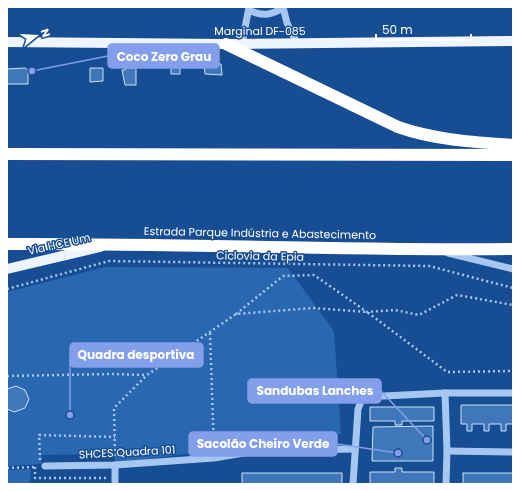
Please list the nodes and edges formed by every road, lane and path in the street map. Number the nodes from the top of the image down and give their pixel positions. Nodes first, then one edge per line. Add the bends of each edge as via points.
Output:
1 (283, 7) edge
2 (249, 9) edge
3 (512, 40) edge
4 (7, 42) edge
5 (297, 43) junction
6 (226, 44) junction
7 (242, 44) junction
8 (513, 146) edge
9 (7, 154) edge
10 (513, 155) edge
11 (7, 244) edge
12 (116, 244) junction
13 (513, 249) edge
14 (433, 250) junction
15 (7, 269) edge
16 (513, 269) edge
17 (513, 288) edge
18 (7, 289) edge
19 (513, 305) edge
20 (367, 312) junction
21 (236, 314) junction
22 (210, 333) junction
23 (513, 371) edge
24 (148, 375) junction
25 (7, 376) edge
26 (445, 393) junction
27 (513, 393) edge
28 (115, 437) junction
29 (354, 449) junction
30 (447, 451) junction
31 (513, 452) edge
32 (214, 458) junction
33 (115, 465) junction
34 (45, 466) dead end
35 (35, 467) junction
36 (7, 468) edge
37 (109, 484) edge
38 (115, 484) edge
39 (353, 484) edge
40 (446, 484) edge

1 - 2 street via 267,15 258,15
1 - 5 street via 287,23
2 - 7 street
3 - 5 main road, Marginal DF-085
4 - 6 main road, Marginal DF-085
5 - 7 main road, Marginal DF-085
6 - 7 main road, Marginal DF-085
6 - 8 highway via 398,127 451,140
9 - 10 highway
11 - 12 highway, Estrada Parque Indústria e Abastecimento
12 - 14 highway, Estrada Parque Indústria e Abastecimento
12 - 15 main road, Via HCE Um
13 - 14 highway, Estrada Parque Indústria e Abastecimento
14 - 16 street
17 - 18 path, Ciclovia da Epia via 429,266 109,261
19 - 20 path via 457,295 419,315 395,310
20 - 21 path via 313,308
20 - 21 path via 314,275 283,276
20 - 23 path via 447,372
21 - 22 path
22 - 24 path
22 - 32 path
24 - 25 path
24 - 28 path via 114,408
26 - 27 street
26 - 29 street via 363,397 358,409
26 - 30 street
28 - 33 path
28 - 35 path via 39,435 40,466
29 - 32 street, SHCES Quadra 101 via 256,451
29 - 39 street
30 - 31 street
30 - 40 street
32 - 33 street, SHCES Quadra 101
33 - 34 street, SHCES Quadra 101
33 - 38 street
35 - 36 path
35 - 37 path via 35,478 109,478

